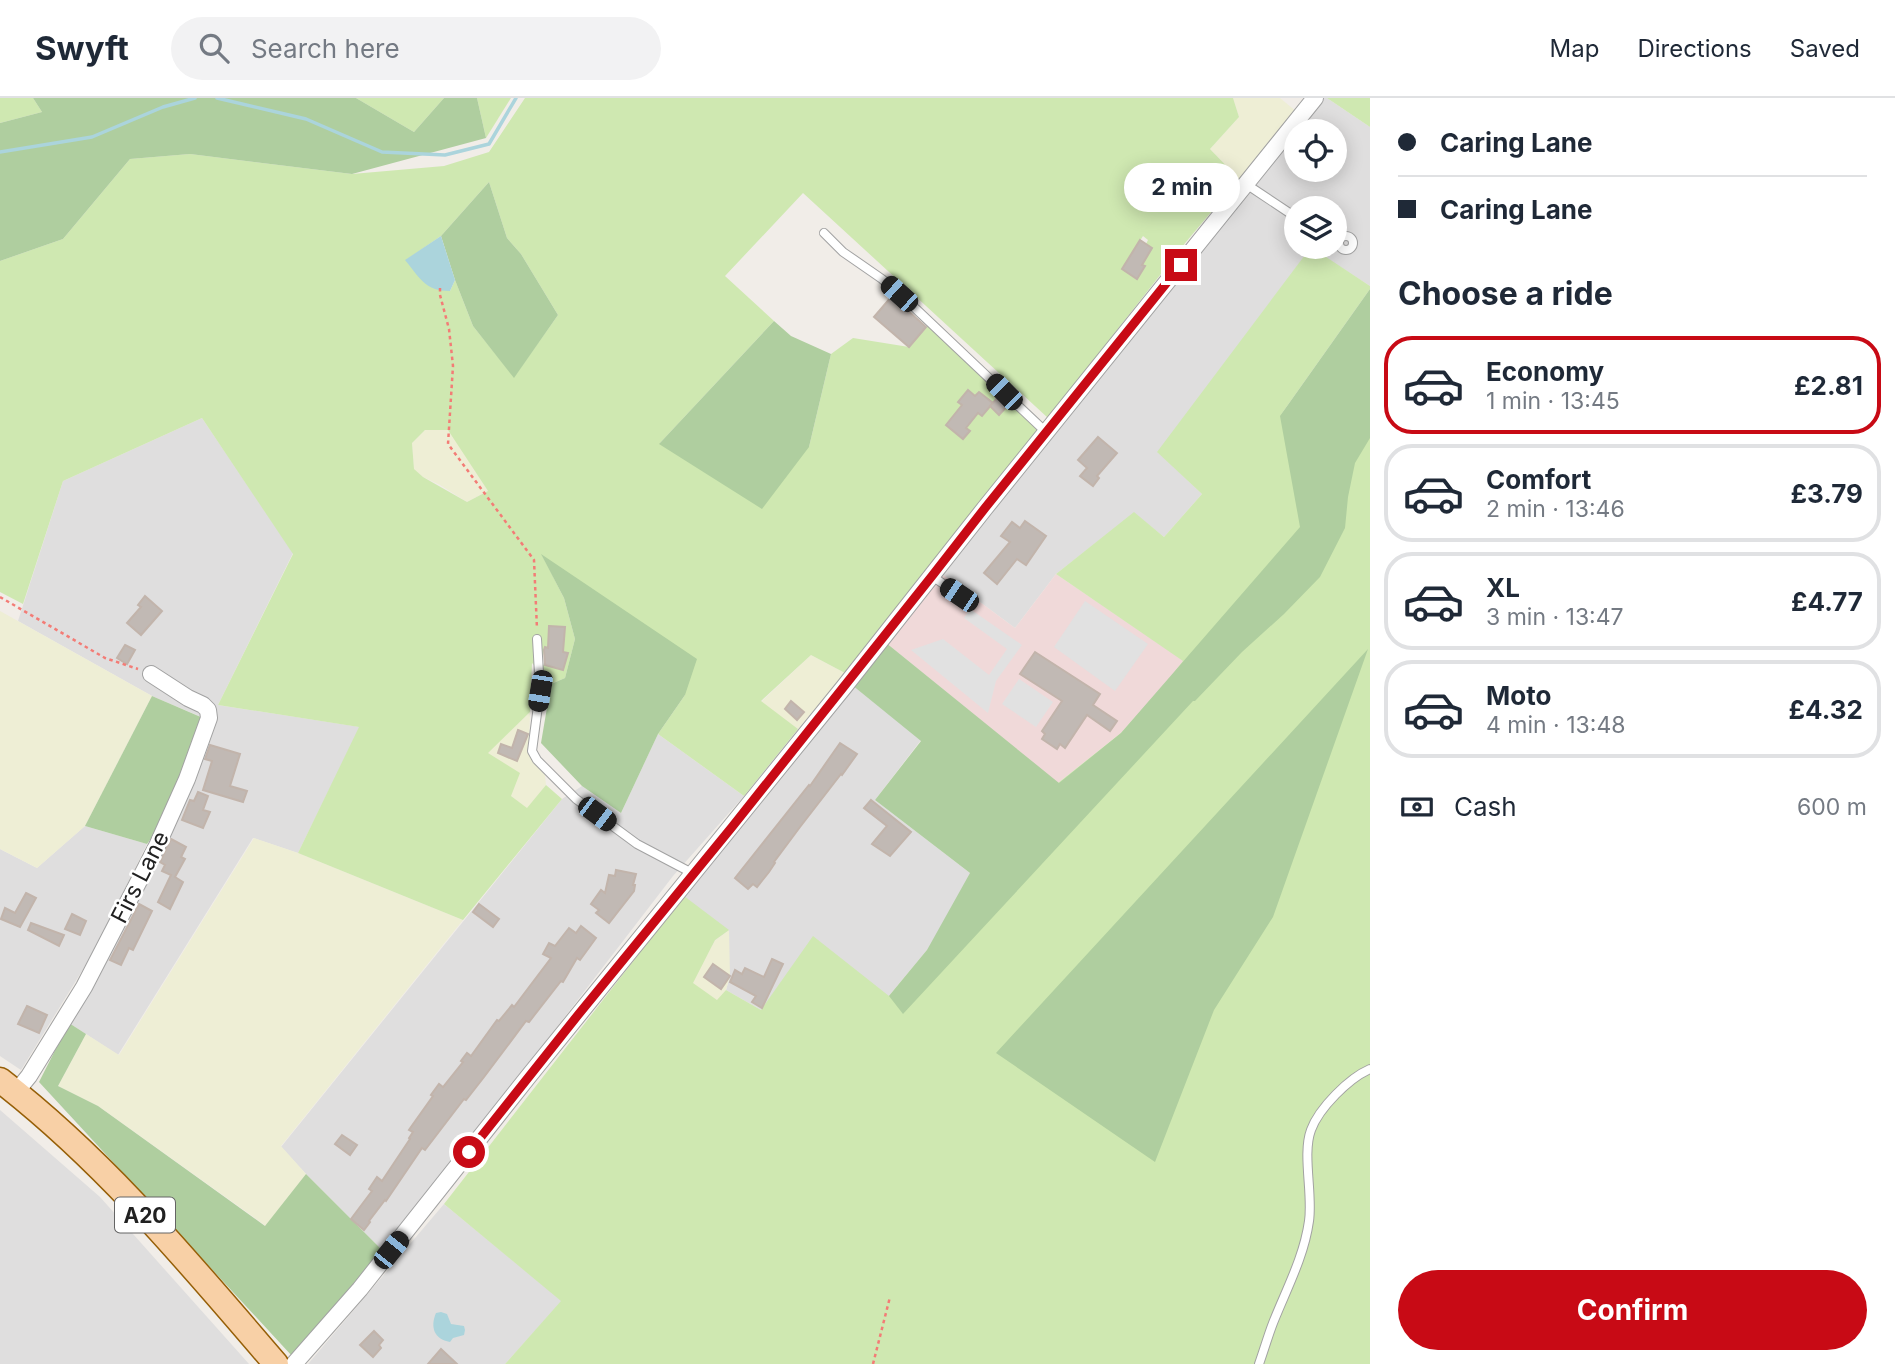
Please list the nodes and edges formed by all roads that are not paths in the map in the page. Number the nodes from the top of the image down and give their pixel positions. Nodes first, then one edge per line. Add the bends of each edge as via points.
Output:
1 (1315, 98) edge
2 (1246, 184) junction
3 (1284, 210) edge
4 (824, 233) dead end
5 (1047, 433) junction
6 (932, 576) junction
7 (959, 595) dead end
8 (537, 639) road end
9 (151, 674) road end
10 (694, 874) junction
11 (1370, 1069) edge
12 (8, 1086) edge
13 (276, 1364) edge
14 (294, 1364) edge
15 (1259, 1364) edge

1 - 2 street
2 - 3 lane
2 - 5 street
4 - 5 lane via 916,309
5 - 6 street
6 - 7 lane
6 - 10 street
8 - 10 lane via 540,691 531,751 537,760 576,799 637,844
9 - 12 street, Firs Lane via 203,705 209,718 157,846 84,987 29,1076
10 - 14 street via 360,1289
11 - 15 lane via 1342,1089 1311,1130 1309,1221
12 - 13 main road, A20 via 130,1198

